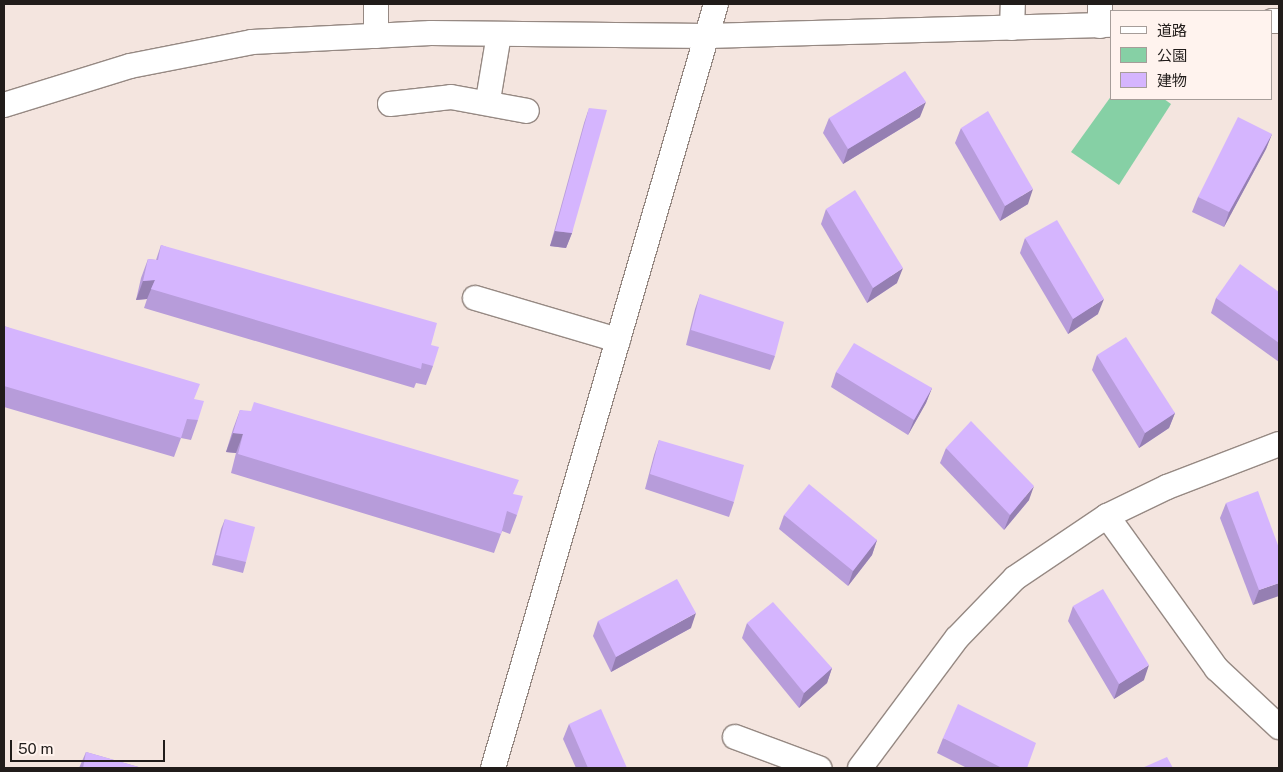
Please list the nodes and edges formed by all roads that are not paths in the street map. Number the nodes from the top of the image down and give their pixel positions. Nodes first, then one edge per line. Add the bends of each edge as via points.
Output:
1 (376, 4) edge
2 (716, 4) edge
3 (1013, 4) edge
4 (1104, 18) edge
5 (1012, 28) junction
6 (499, 34) junction
7 (376, 36) junction
8 (707, 36) junction
9 (488, 100) junction
10 (390, 104) dead end
11 (4, 105) edge
12 (527, 111) dead end
13 (475, 298) dead end
14 (618, 340) junction
15 (1279, 444) edge
16 (1107, 516) junction
17 (1279, 727) edge
18 (735, 737) dead end
19 (493, 768) edge
20 (819, 768) edge
21 (860, 768) edge

1 - 7 street
2 - 8 street
3 - 5 street
4 - 5 street
5 - 8 street
6 - 7 street
6 - 8 street
6 - 9 street
7 - 11 street via 252,42 130,66
8 - 14 street
9 - 10 street via 451,97
9 - 12 street
13 - 14 street
14 - 19 street
15 - 16 street via 1167,487
16 - 17 street via 1217,669
16 - 21 street via 1014,578 957,638
18 - 20 street

